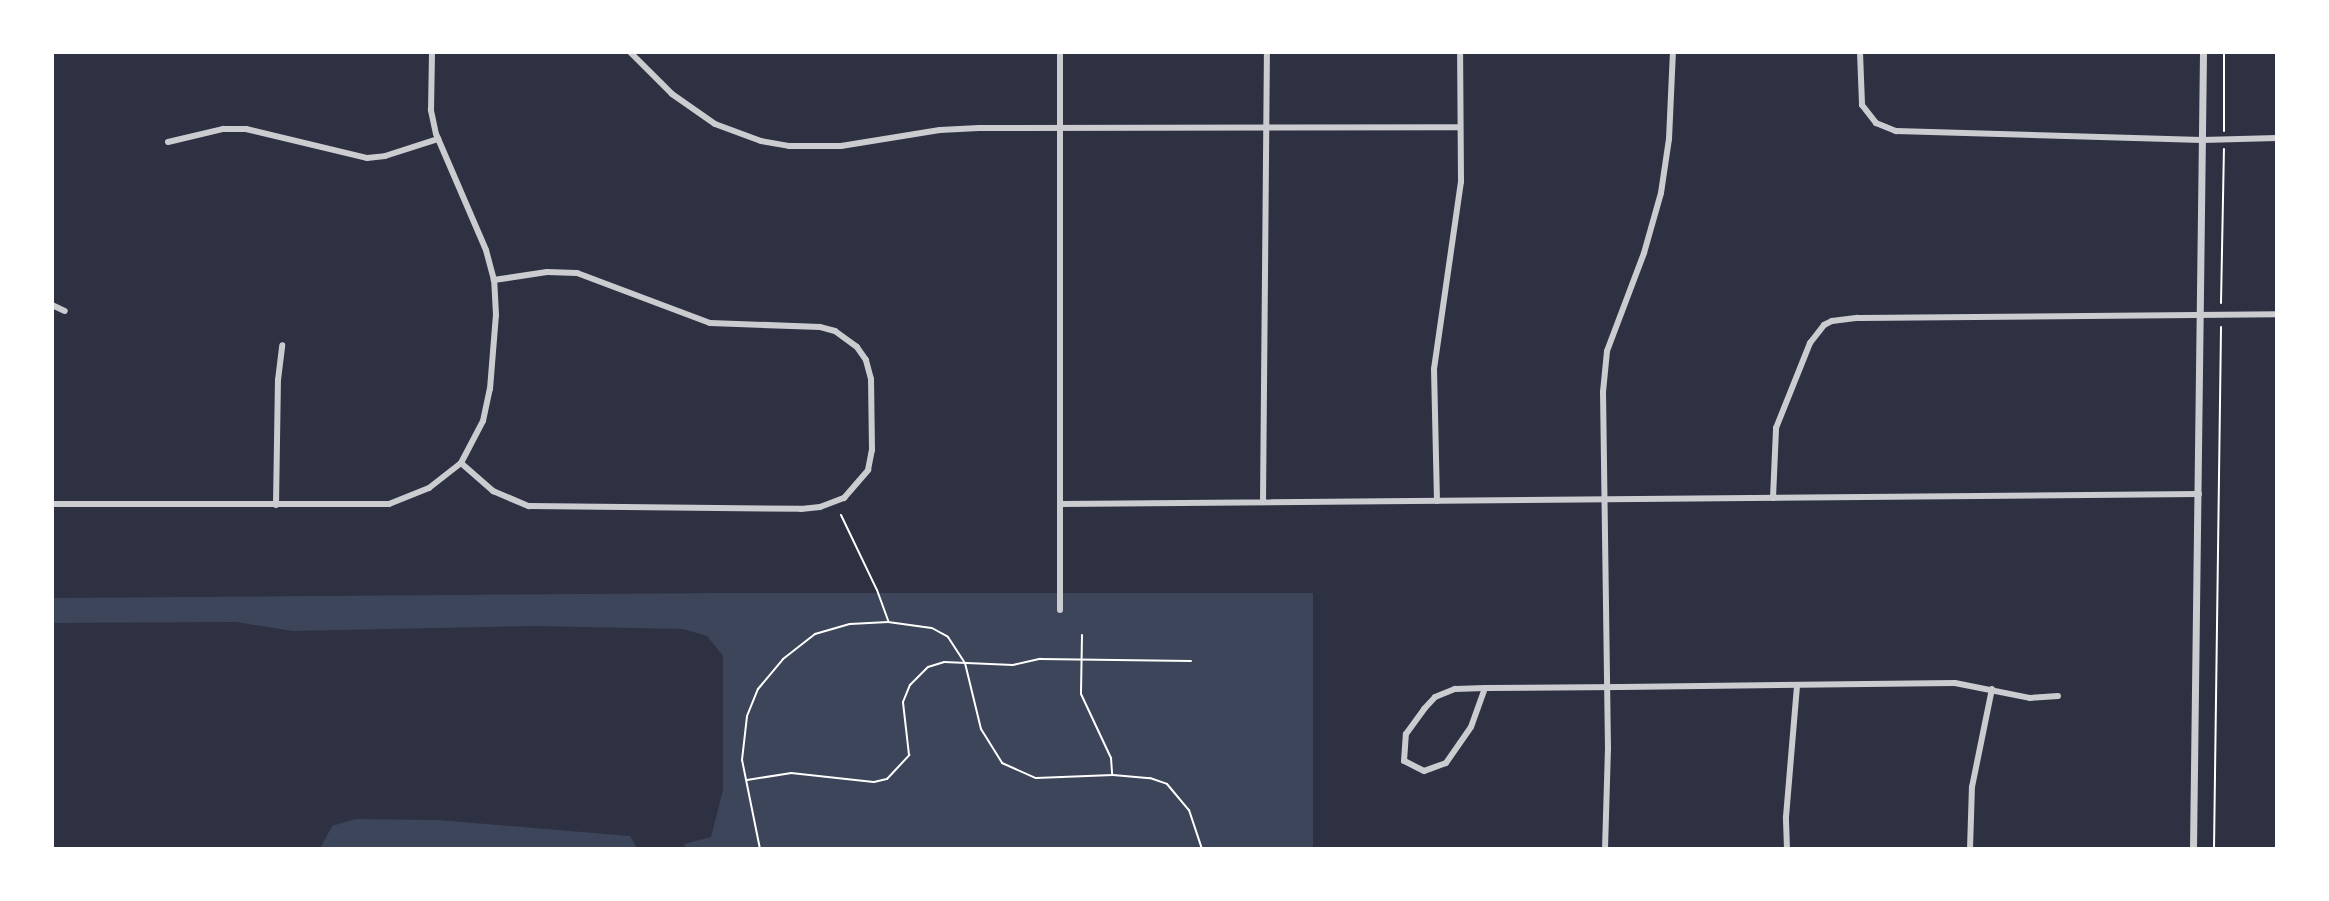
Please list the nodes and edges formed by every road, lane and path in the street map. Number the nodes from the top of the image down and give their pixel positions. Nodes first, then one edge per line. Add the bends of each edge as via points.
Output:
1 (432, 52) edge
2 (630, 52) edge
3 (1060, 52) edge
4 (1267, 52) edge
5 (1460, 52) edge
6 (1673, 52) edge
7 (1860, 52) edge
8 (2203, 52) edge
9 (2224, 52) edge
10 (1460, 127) junction
11 (1060, 128) junction
12 (1267, 128) junction
13 (2224, 130) dead end
14 (2277, 138) edge
15 (438, 139) junction
16 (2202, 140) junction
17 (168, 142) dead end
18 (2224, 150) dead end
19 (494, 280) junction
20 (52, 305) edge
21 (2221, 305) dead end
22 (65, 311) dead end
23 (2277, 314) edge
24 (2201, 316) junction
25 (2221, 327) dead end
26 (282, 345) dead end
27 (461, 463) junction
28 (2199, 494) junction
29 (1773, 498) junction
30 (1604, 499) junction
31 (1437, 501) junction
32 (1263, 502) junction
33 (52, 504) edge
34 (1061, 504) junction
35 (276, 505) junction
36 (841, 515) dead end
37 (1060, 610) dead end
38 (888, 622) junction
39 (1082, 635) dead end
40 (1081, 658) junction
41 (1191, 661) dead end
42 (965, 663) junction
43 (1797, 685) junction
44 (1607, 687) junction
45 (1485, 688) junction
46 (1992, 689) junction
47 (2058, 696) dead end
48 (1113, 775) junction
49 (746, 780) junction
50 (760, 849) edge
51 (1202, 849) edge
52 (1605, 849) edge
53 (1787, 849) edge
54 (1970, 849) edge
55 (2193, 849) edge
56 (2214, 849) edge

1 - 15 street via 431,110
2 - 11 street via 672,94 715,124 789,146 841,146 940,130
3 - 11 street
4 - 12 street
5 - 10 street
6 - 30 street via 1669,139 1655,220 1607,351
7 - 16 street via 1862,105 1886,128
8 - 16 street
9 - 13 path
10 - 12 street
10 - 31 street via 1459,200 1434,369
11 - 12 street
11 - 34 street
12 - 32 street
14 - 16 street
15 - 17 street via 367,158 246,129
15 - 19 street
16 - 24 street
18 - 21 path
19 - 27 street via 490,389 483,421
19 - 27 street via 577,273 710,323 835,331 857,347 871,379 870,460 844,498 801,509 529,506 493,491
20 - 22 street
23 - 24 street
24 - 28 street
24 - 29 street via 1832,321 1810,343 1776,428
25 - 56 path
26 - 35 street
27 - 35 street via 429,488 389,504
28 - 29 street
28 - 55 street
29 - 30 street
30 - 31 street
30 - 44 street
31 - 32 street
32 - 34 street
33 - 35 street
34 - 37 street
36 - 38 path
38 - 42 path via 932,628 948,637
38 - 49 path via 850,624 815,634 783,659 758,689 747,716 742,745
39 - 40 path
40 - 41 path
40 - 42 path via 1013,665
40 - 48 path via 1081,694 1111,758
42 - 48 path via 981,729 1002,763 1036,778
42 - 49 path via 928,667 910,685 903,702 909,755 887,779 791,773
43 - 44 street
43 - 46 street via 1955,683
43 - 53 street
44 - 45 street
44 - 52 street
45 - 45 street via 1471,727 1446,763 1424,771 1404,761 1406,734 1435,697 1455,689
46 - 47 street via 2030,698
46 - 54 street via 1972,787
48 - 51 path via 1167,784 1189,810
49 - 50 path

